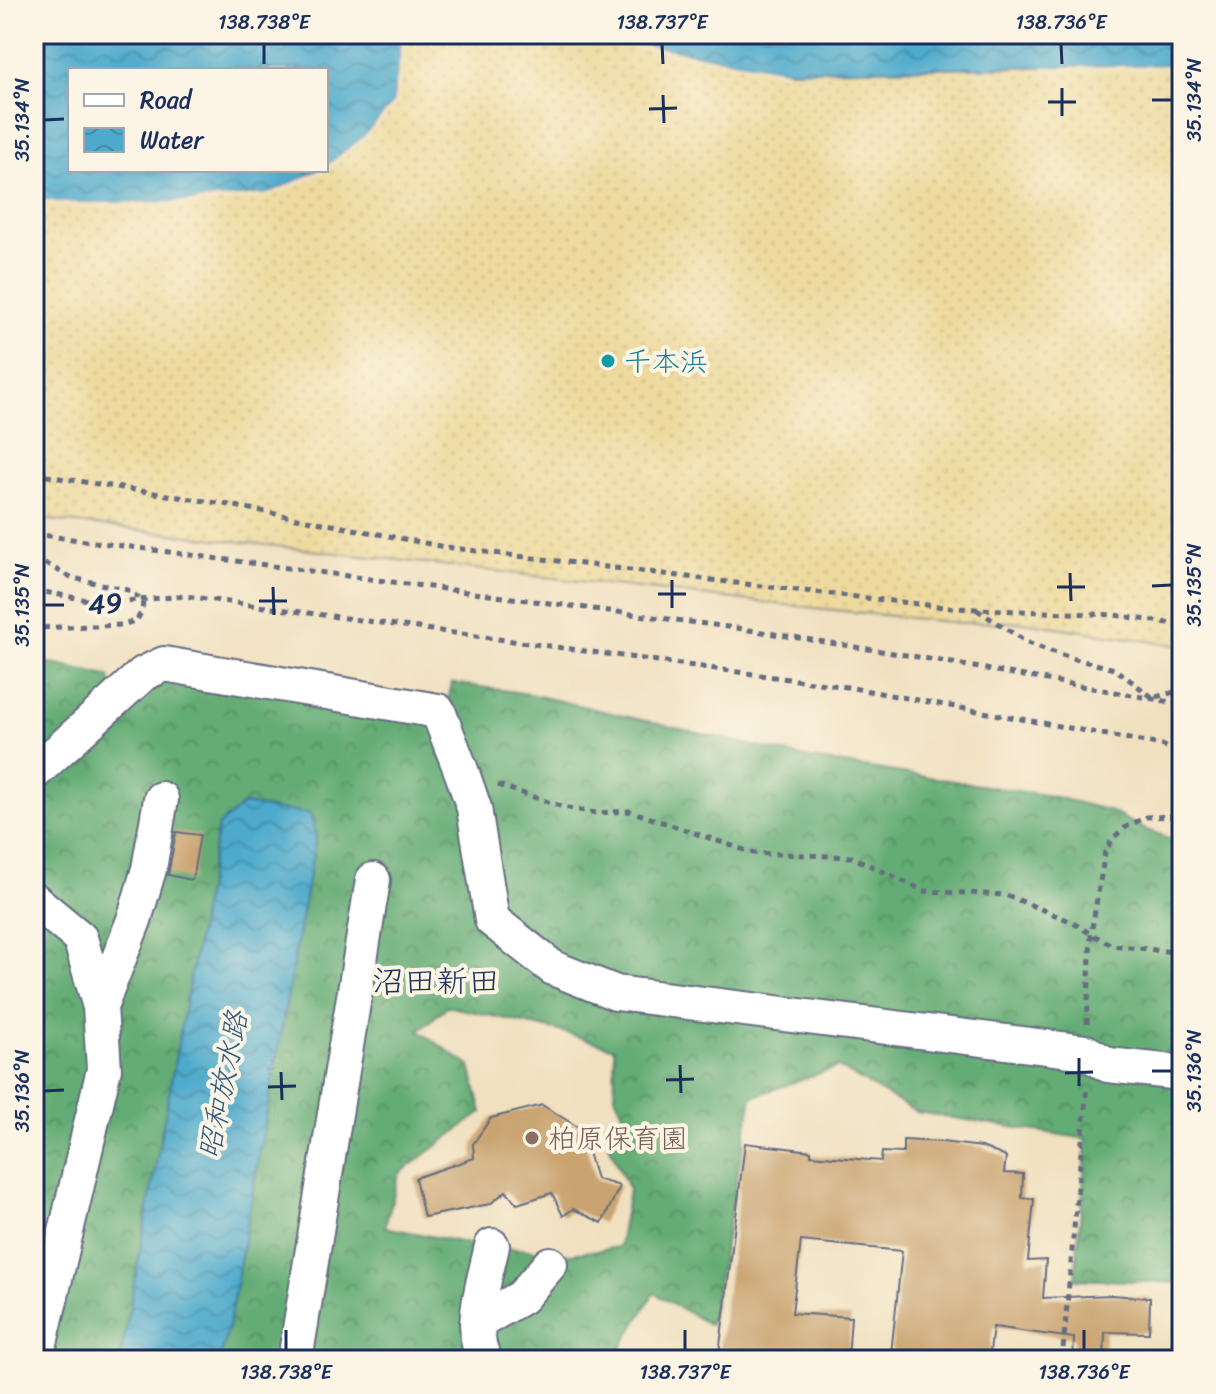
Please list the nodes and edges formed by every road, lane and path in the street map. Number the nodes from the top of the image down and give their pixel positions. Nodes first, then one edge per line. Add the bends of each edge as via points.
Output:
1 (34, 474) edge
2 (34, 534) edge
3 (34, 558) edge
4 (34, 590) edge
5 (143, 601) junction
6 (975, 609) junction
7 (1182, 625) edge
8 (34, 628) edge
9 (1182, 690) edge
10 (1152, 698) junction
11 (1182, 704) edge
12 (1182, 755) edge
13 (34, 773) edge
14 (462, 773) junction
15 (161, 799) dead end
16 (1182, 816) edge
17 (1146, 817) dead end
18 (373, 880) dead end
19 (34, 900) edge
20 (1182, 953) edge
21 (100, 1007) junction
22 (1182, 1073) edge
23 (492, 1246) dead end
24 (550, 1264) dead end
25 (477, 1323) junction
26 (36, 1360) edge
27 (295, 1360) edge
28 (485, 1360) edge

1 - 6 path via 445,547
2 - 10 path via 743,629
3 - 5 path, 49 via 73,578 128,590
4 - 5 path via 103,603
5 - 8 path, 49 via 137,620 123,625
5 - 12 path via 185,596 847,687 1162,745
6 - 7 path via 1114,615
6 - 10 path via 1030,644 1115,669
9 - 10 path
10 - 11 path
13 - 14 street via 143,674 164,664 438,711
14 - 20 path via 563,807 596,813 630,811 753,853 852,857 924,891 1006,895 1112,945
14 - 22 street via 474,808 492,920 553,968 616,993 1086,1052 1108,1065
15 - 21 street via 149,869
16 - 17 path
18 - 27 street
19 - 21 street via 80,938
21 - 26 street via 104,1069
23 - 25 street
24 - 25 street via 522,1297
25 - 28 street

